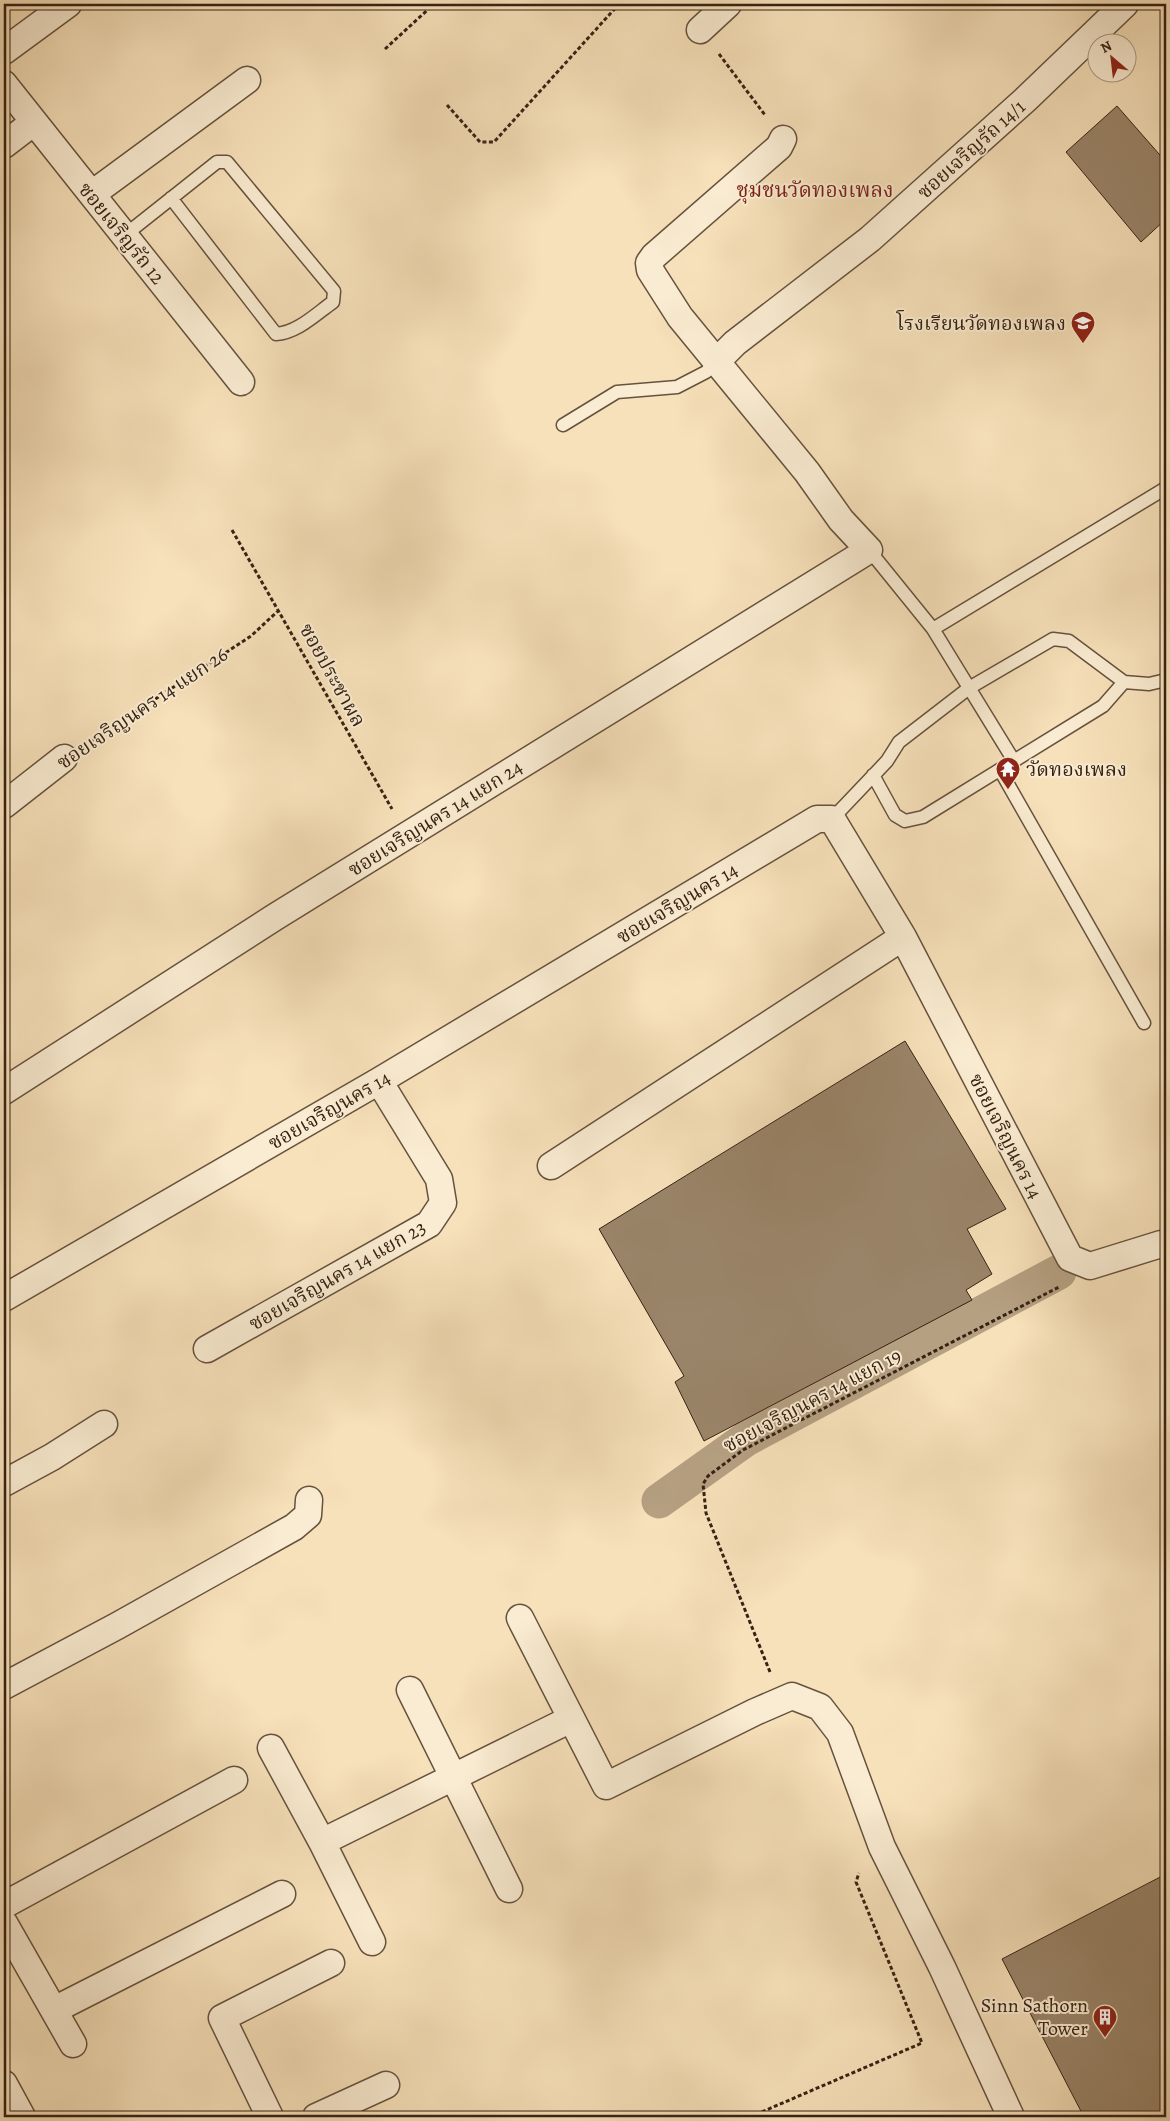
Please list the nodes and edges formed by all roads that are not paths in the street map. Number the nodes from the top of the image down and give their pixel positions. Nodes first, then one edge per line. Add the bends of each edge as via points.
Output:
1 (68, 4) edge
2 (728, 4) edge
3 (1124, 4) edge
4 (700, 30) road end
5 (4, 51) edge
6 (246, 80) dead end
7 (4, 84) edge
8 (34, 122) junction
9 (783, 140) road end
10 (4, 145) edge
11 (92, 194) junction
12 (171, 198) junction
13 (124, 235) junction
14 (717, 361) junction
15 (241, 382) dead end
16 (563, 426) dead end
17 (1166, 488) edge
18 (870, 550) junction
19 (933, 629) junction
20 (1166, 680) edge
21 (1124, 682) junction
22 (970, 688) junction
23 (64, 758) road end
24 (1014, 761) junction
25 (1000, 770) junction
26 (873, 775) junction
27 (4, 805) edge
28 (832, 819) junction
29 (903, 937) junction
30 (1144, 1023) dead end
31 (379, 1081) junction
32 (4, 1091) edge
33 (552, 1166) dead end
34 (1166, 1247) edge
35 (4, 1298) edge
36 (207, 1349) dead end
37 (104, 1424) dead end
38 (4, 1483) edge
39 (309, 1500) dead end
40 (520, 1618) dead end
41 (4, 1686) edge
42 (410, 1690) dead end
43 (571, 1719) junction
44 (271, 1748) dead end
45 (453, 1777) junction
46 (234, 1780) dead end
47 (322, 1842) junction
48 (509, 1889) dead end
49 (282, 1894) dead end
50 (4, 1905) edge
51 (4, 1923) edge
52 (372, 1942) dead end
53 (330, 1964) dead end
54 (54, 2010) junction
55 (73, 2044) dead end
56 (386, 2084) dead end
57 (270, 2117) edge
58 (316, 2117) edge
59 (1010, 2117) edge

1 - 5 street
2 - 4 street
3 - 14 street, ซอยเจริญรัถ 14/1 via 1025,100 870,239 735,343
6 - 11 street
7 - 8 street, ซอยเจริญรัถ 12
8 - 10 street
8 - 11 street, ซอยเจริญรัถ 12
9 - 14 street via 649,263 650,270 680,317
11 - 13 street, ซอยเจริญรัถ 12
12 - 12 lane via 276,334 285,334 298,327 333,302 334,292 227,162 217,162
12 - 13 lane
13 - 15 street, ซอยเจริญรัถ 12
14 - 16 lane via 706,372 677,387 618,392
14 - 18 street via 807,472 841,520
17 - 19 lane
18 - 19 lane
18 - 32 street, ซอยเจริญนคร 14 แยก 24 via 275,917
19 - 22 lane
20 - 21 lane via 1149,684
21 - 22 lane via 1069,641 1057,638
21 - 24 lane via 1104,706
22 - 24 lane
22 - 26 lane via 899,742
23 - 27 street, ซอยเจริญนคร 14 แยก 26
24 - 25 lane
25 - 26 lane via 922,818 906,822 896,815
25 - 30 lane
26 - 28 lane
28 - 29 street, ซอยเจริญนคร 14
28 - 31 street, ซอยเจริญนคร 14 via 818,819
29 - 33 street
29 - 34 street, ซอยเจริญนคร 14 via 1070,1258 1090,1266 1161,1244
31 - 35 street, ซอยเจริญนคร 14
31 - 36 street, ซอยเจริญนคร 14 แยก 23 via 439,1179 443,1203 429,1224
37 - 38 street
39 - 41 street via 308,1515 294,1526
40 - 43 street
42 - 45 street
43 - 45 street
43 - 59 street via 606,1786 781,1700 792,1696 820,1707 840,1733 882,1847 942,1967
44 - 47 street
45 - 47 street
45 - 48 street
46 - 50 street
47 - 52 street
49 - 54 street
51 - 54 street
53 - 57 street via 222,2018
54 - 55 street
56 - 58 street

